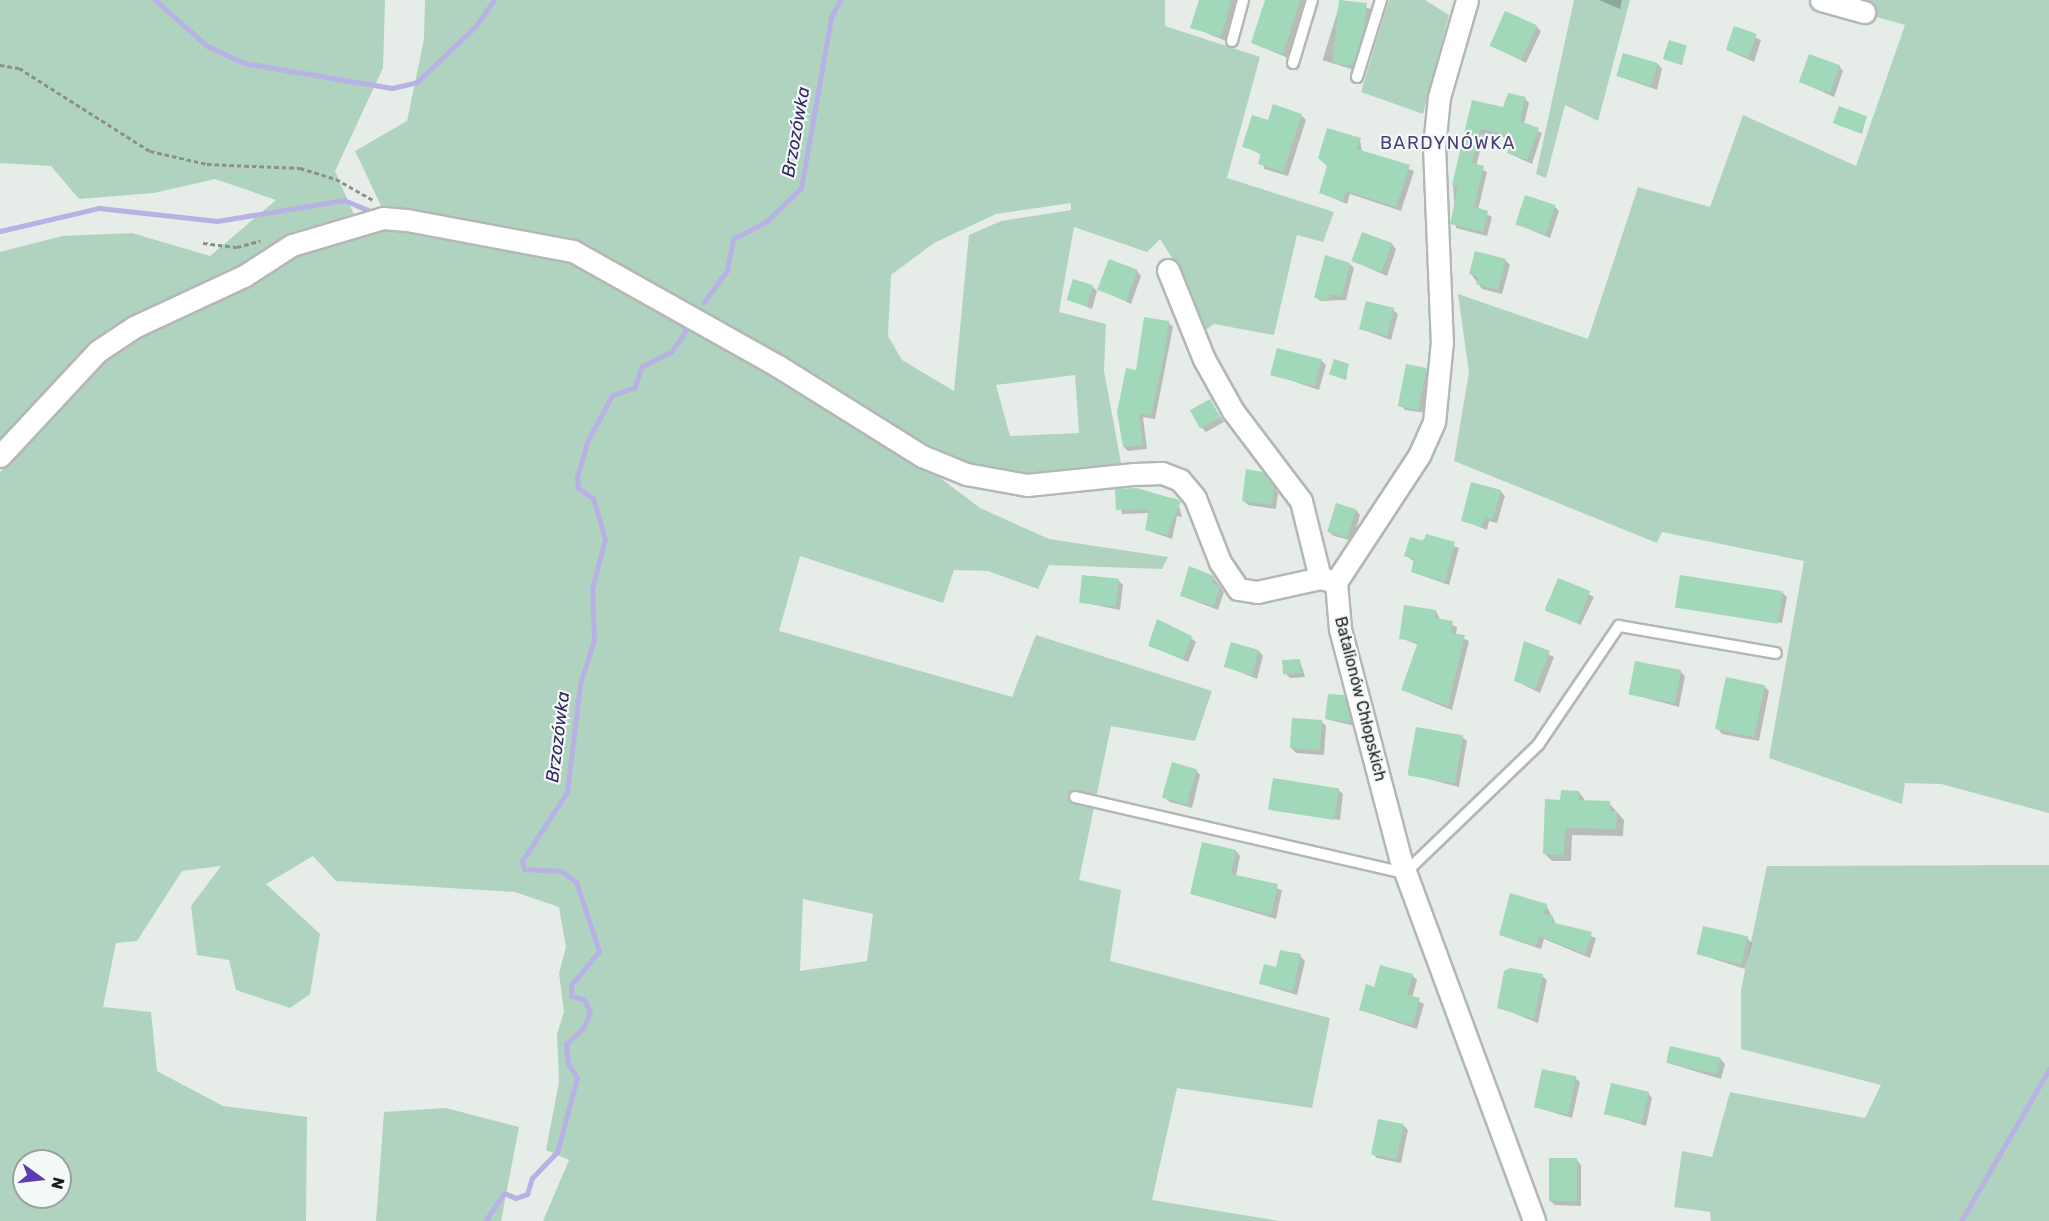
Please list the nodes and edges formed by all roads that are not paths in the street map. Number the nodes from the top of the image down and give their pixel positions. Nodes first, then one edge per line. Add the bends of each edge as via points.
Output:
1 (1244, 0) edge
2 (1312, 0) edge
3 (1381, 0) edge
4 (1821, 0) edge
5 (1462, 1) edge
6 (1864, 12) dead end
7 (1232, 41) dead end
8 (1293, 63) dead end
9 (1357, 78) dead end
10 (1168, 270) dead end
11 (0, 456) edge
12 (1328, 580) junction
13 (1776, 653) dead end
14 (1076, 797) dead end
15 (1405, 873) junction
16 (1534, 1221) edge

1 - 7 lane
2 - 8 lane
3 - 9 lane
4 - 6 street
5 - 12 street via 1439,97 1434,146 1442,341 1434,422 1420,454
10 - 12 street, Batalionów Chłopskich via 1204,359 1233,411 1301,501
11 - 12 street via 98,351 134,327 244,276 292,245 383,218 407,220 573,251 778,366 922,456 966,474 1027,485 1162,473 1180,480 1196,498 1220,562 1238,589 1257,592
12 - 15 street, Batalionów Chłopskich
13 - 15 lane via 1619,626 1538,745
14 - 15 lane
15 - 16 street, Batalionów Chłopskich

